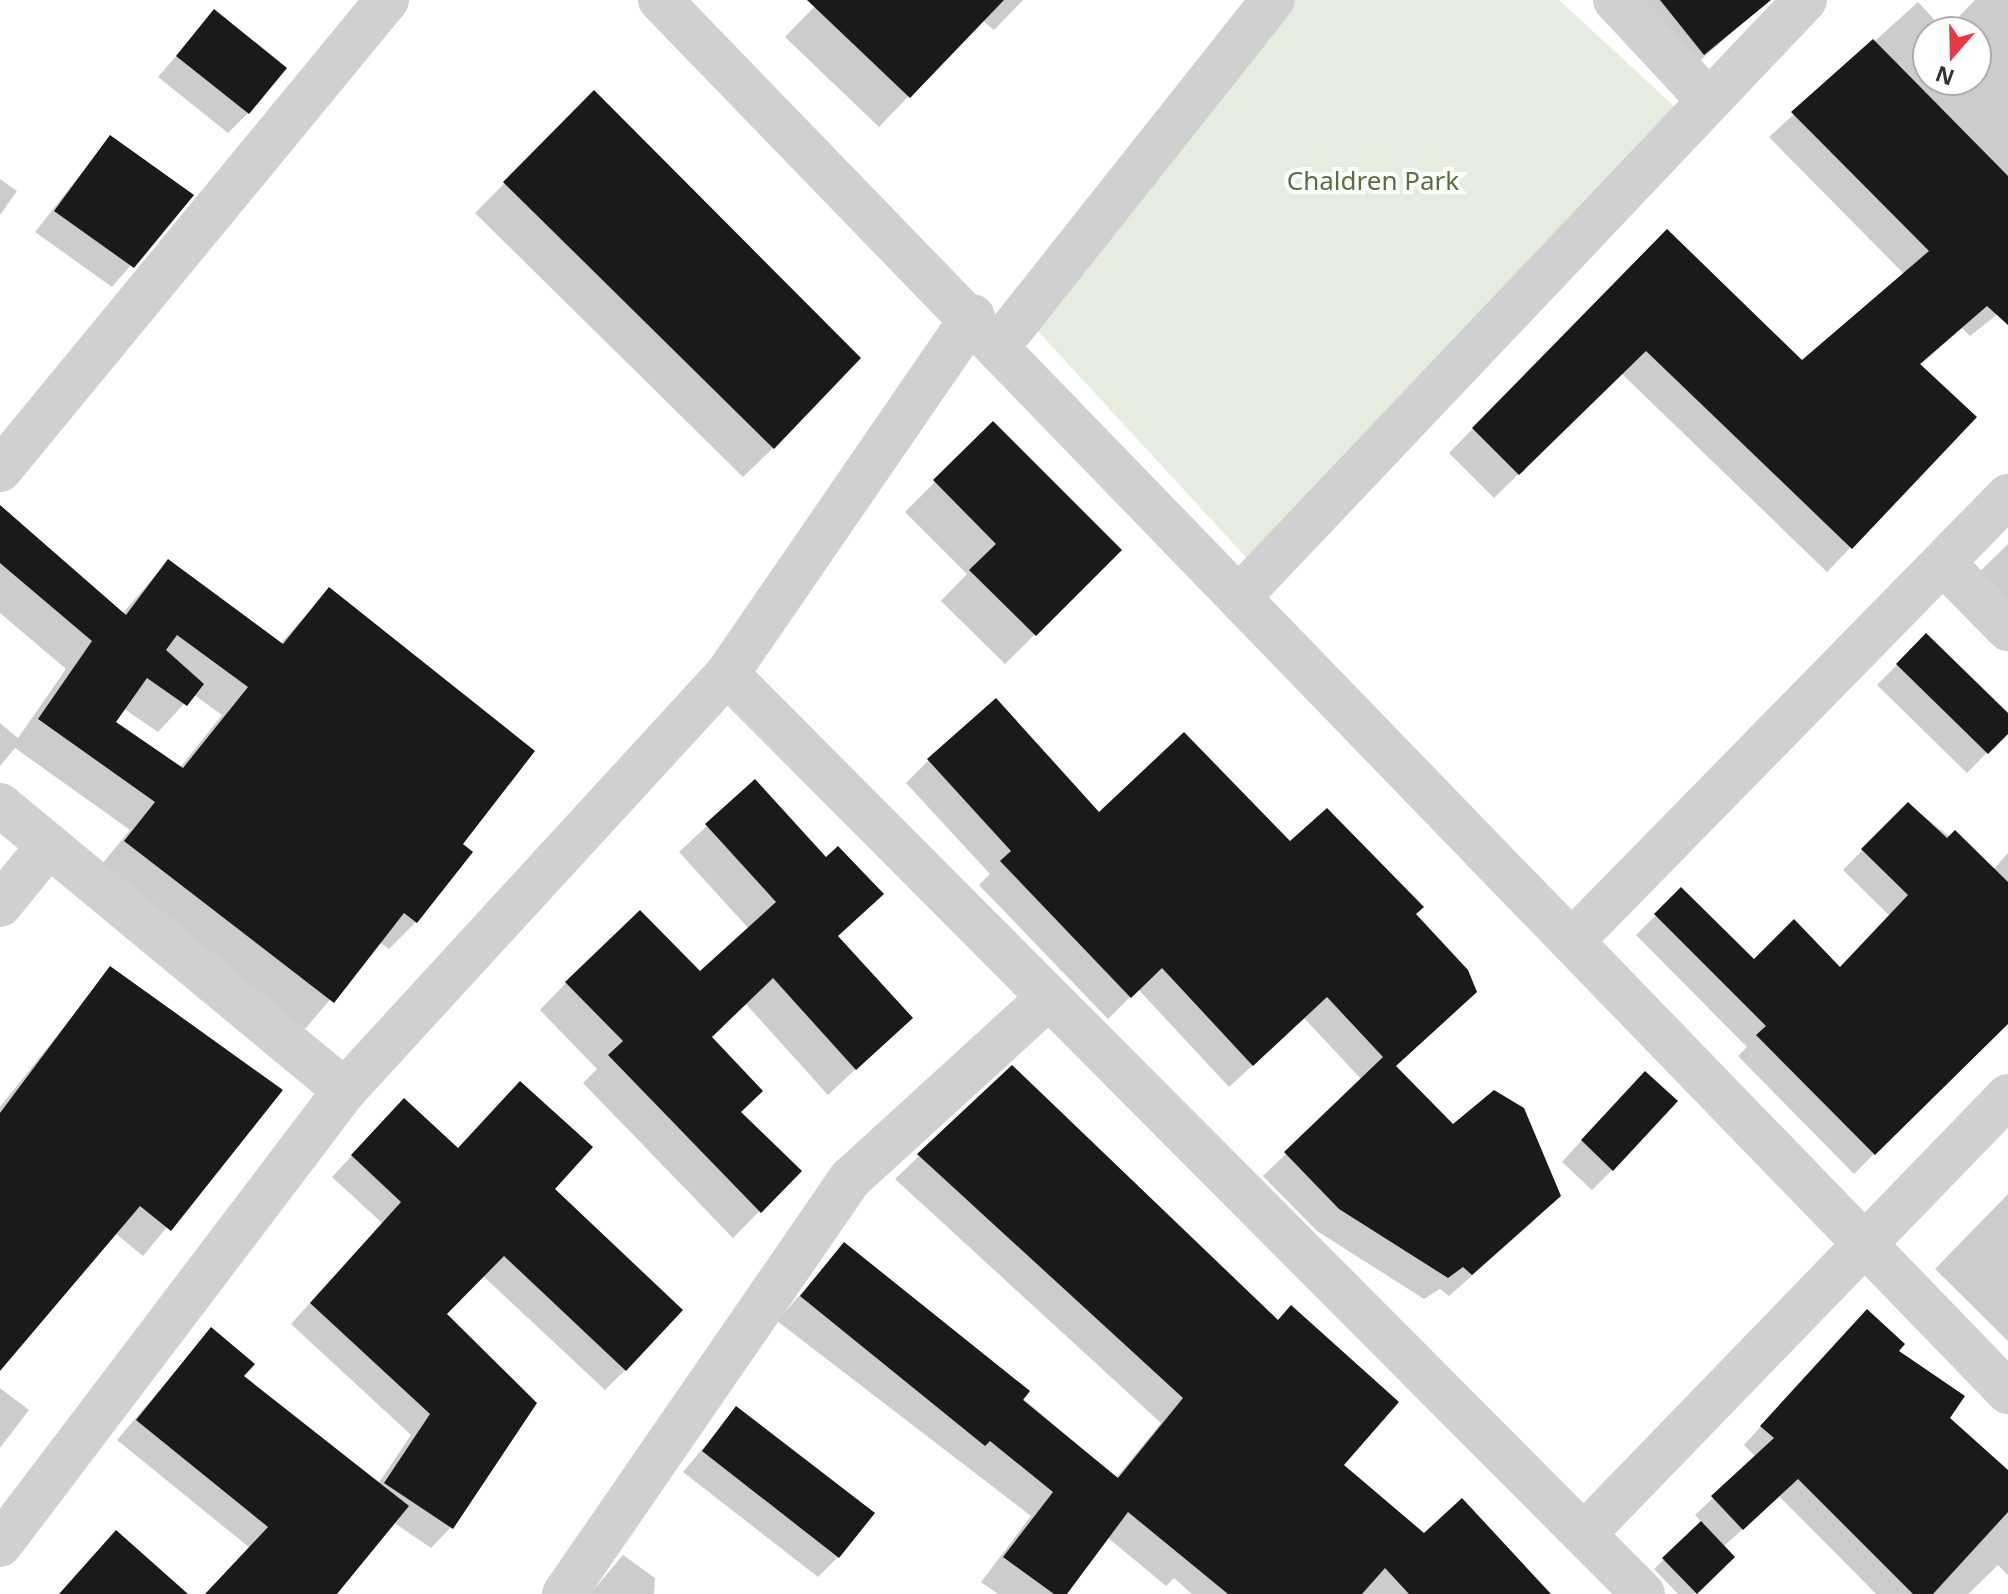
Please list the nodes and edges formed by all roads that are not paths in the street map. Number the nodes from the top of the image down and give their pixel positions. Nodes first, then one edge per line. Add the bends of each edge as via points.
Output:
1 (387, 0) edge
2 (660, 0) edge
3 (1615, 0) edge
4 (1805, 0) edge
5 (1269, 2) edge
6 (1708, 100) junction
7 (986, 330) junction
8 (0, 470) edge
9 (2008, 496) edge
10 (1943, 563) junction
11 (1240, 596) junction
12 (2008, 629) edge
13 (727, 674) junction
14 (0, 805) edge
15 (49, 845) junction
16 (0, 905) edge
17 (1573, 940) junction
18 (1048, 998) junction
19 (345, 1090) junction
20 (2008, 1096) edge
21 (1862, 1246) junction
22 (2008, 1392) edge
23 (1586, 1532) junction
24 (0, 1545) edge
25 (564, 1594) edge
26 (1643, 1594) edge

1 - 8 street
2 - 7 street
3 - 6 street
4 - 6 street
5 - 7 street
6 - 11 street
7 - 11 street
7 - 13 street
9 - 10 street
10 - 12 street
10 - 17 street
11 - 17 street
13 - 18 street
13 - 19 street
14 - 15 street
15 - 16 street
15 - 19 street
17 - 21 street
18 - 23 street
18 - 25 street via 850,1179
19 - 24 street
20 - 21 street
21 - 22 street
21 - 23 street
23 - 26 street

